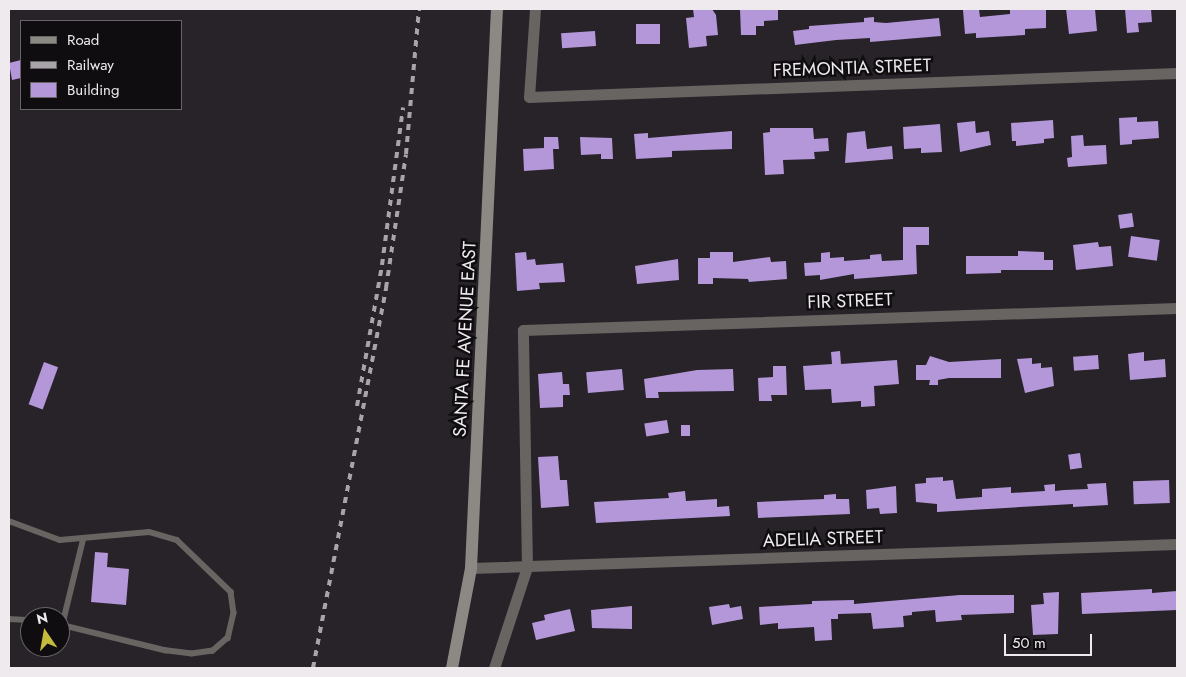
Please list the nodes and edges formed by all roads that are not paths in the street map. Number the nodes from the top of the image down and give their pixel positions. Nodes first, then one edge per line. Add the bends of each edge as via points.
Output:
1 (497, 9) edge
2 (534, 9) edge
3 (1177, 73) edge
4 (1177, 308) edge
5 (9, 521) edge
6 (83, 540) junction
7 (1177, 544) edge
8 (527, 567) junction
9 (471, 568) junction
10 (66, 607) edge
11 (70, 627) edge
12 (452, 668) edge
13 (494, 668) edge

1 - 9 street, SANTA FE AVENUE EAST
2 - 3 street, FREMONTIA STREET via 529,97
4 - 8 street, FIR STREET via 523,330
5 - 6 lane via 60,540
6 - 10 lane
6 - 11 lane via 149,532 177,540 231,592 234,613 228,638 213,651 192,654 166,651
7 - 8 street, ADELIA STREET
8 - 9 street, ADELIA STREET
8 - 13 street
9 - 12 street, SANTA FE AVENUE EAST

